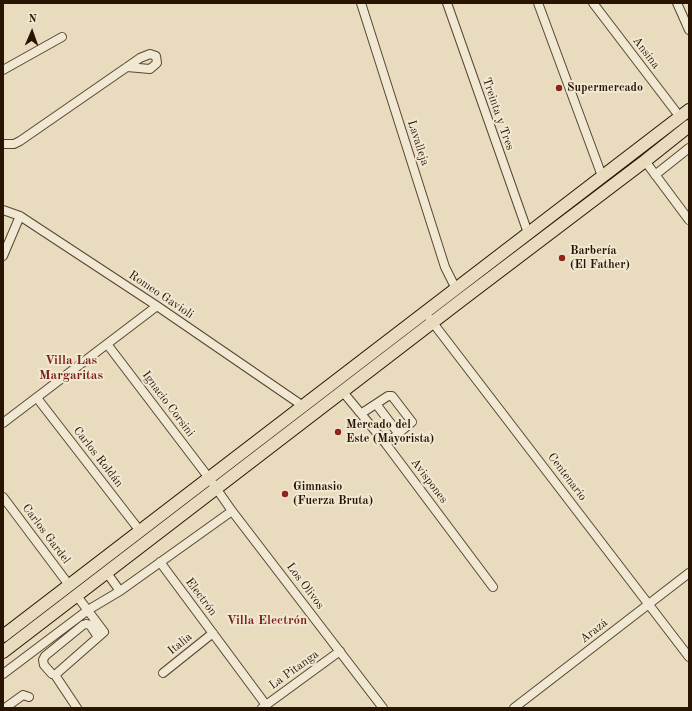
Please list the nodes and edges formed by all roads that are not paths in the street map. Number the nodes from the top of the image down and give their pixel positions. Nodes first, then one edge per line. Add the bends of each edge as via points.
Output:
1 (361, 3) edge
2 (447, 3) edge
3 (538, 3) edge
4 (593, 3) edge
5 (677, 3) edge
6 (689, 30) edge
7 (62, 38) dead end
8 (127, 67) dead end
9 (3, 70) edge
10 (685, 113) edge
11 (689, 126) edge
12 (3, 144) edge
13 (689, 148) edge
14 (645, 161) junction
15 (655, 175) junction
16 (602, 176) junction
17 (3, 210) edge
18 (20, 216) junction
19 (689, 220) edge
20 (528, 233) junction
21 (3, 256) edge
22 (456, 289) junction
23 (157, 306) junction
24 (425, 312) junction
25 (433, 322) junction
26 (107, 344) junction
27 (343, 392) junction
28 (37, 398) junction
29 (376, 404) junction
30 (303, 406) junction
31 (362, 413) junction
32 (3, 423) edge
33 (398, 433) junction
34 (386, 444) junction
35 (209, 478) junction
36 (216, 488) junction
37 (3, 497) edge
38 (232, 511) junction
39 (140, 531) junction
40 (160, 562) junction
41 (107, 573) junction
42 (689, 573) edge
43 (69, 585) junction
44 (493, 587) dead end
45 (120, 591) junction
46 (77, 596) junction
47 (648, 604) junction
48 (88, 610) junction
49 (212, 633) junction
50 (3, 636) edge
51 (98, 637) junction
52 (340, 651) junction
53 (3, 652) edge
54 (689, 657) edge
55 (163, 673) dead end
56 (3, 674) edge
57 (55, 674) junction
58 (29, 697) dead end
59 (264, 707) edge
60 (5, 708) edge
61 (77, 708) edge
62 (383, 708) edge
63 (514, 708) edge

1 - 22 street, Lavalleja via 445,266
2 - 20 street, Treinta y Tres
3 - 16 street
4 - 10 street, Ansina
5 - 6 street
7 - 9 street
8 - 12 street via 20,141
10 - 16 highway
11 - 14 highway
13 - 15 street
14 - 15 street
14 - 25 highway
15 - 19 street
16 - 20 highway
17 - 18 street, Romeo Gavioli
18 - 21 street
18 - 23 street, Romeo Gavioli
20 - 22 highway
22 - 24 highway
23 - 26 street
23 - 30 street, Romeo Gavioli
24 - 25 street, Centenario
24 - 30 highway
25 - 27 highway
25 - 47 street, Centenario
26 - 28 street
26 - 35 street, Ignacio Corsini
27 - 31 street, Avispones
27 - 36 highway
28 - 32 street
28 - 39 street, Carlos Roldán
29 - 31 street
29 - 33 street
29 - 33 street via 392,396 411,421 411,424
30 - 35 highway
31 - 34 street, Avispones
33 - 34 street
34 - 44 street, Avispones
35 - 36 street, Los Olivos
35 - 39 highway
36 - 38 street, Los Olivos
36 - 41 highway
37 - 43 street, Carlos Gardel
38 - 40 street
38 - 52 street, Los Olivos
39 - 43 highway
40 - 45 street
40 - 49 street, Electrón
41 - 45 street
41 - 46 highway
42 - 47 street, Arazá
43 - 50 highway
45 - 48 street
46 - 48 street
46 - 53 highway
47 - 54 street, Centenario
47 - 63 street, Arazá
48 - 51 street via 104,632
48 - 56 street
49 - 55 street, Italia
49 - 59 street, Electrón
51 - 57 street
51 - 57 street via 90,625 83,625 45,656 44,665
52 - 59 street, La Pitanga
52 - 62 street, Los Olivos
57 - 61 street
58 - 60 street via 23,695

